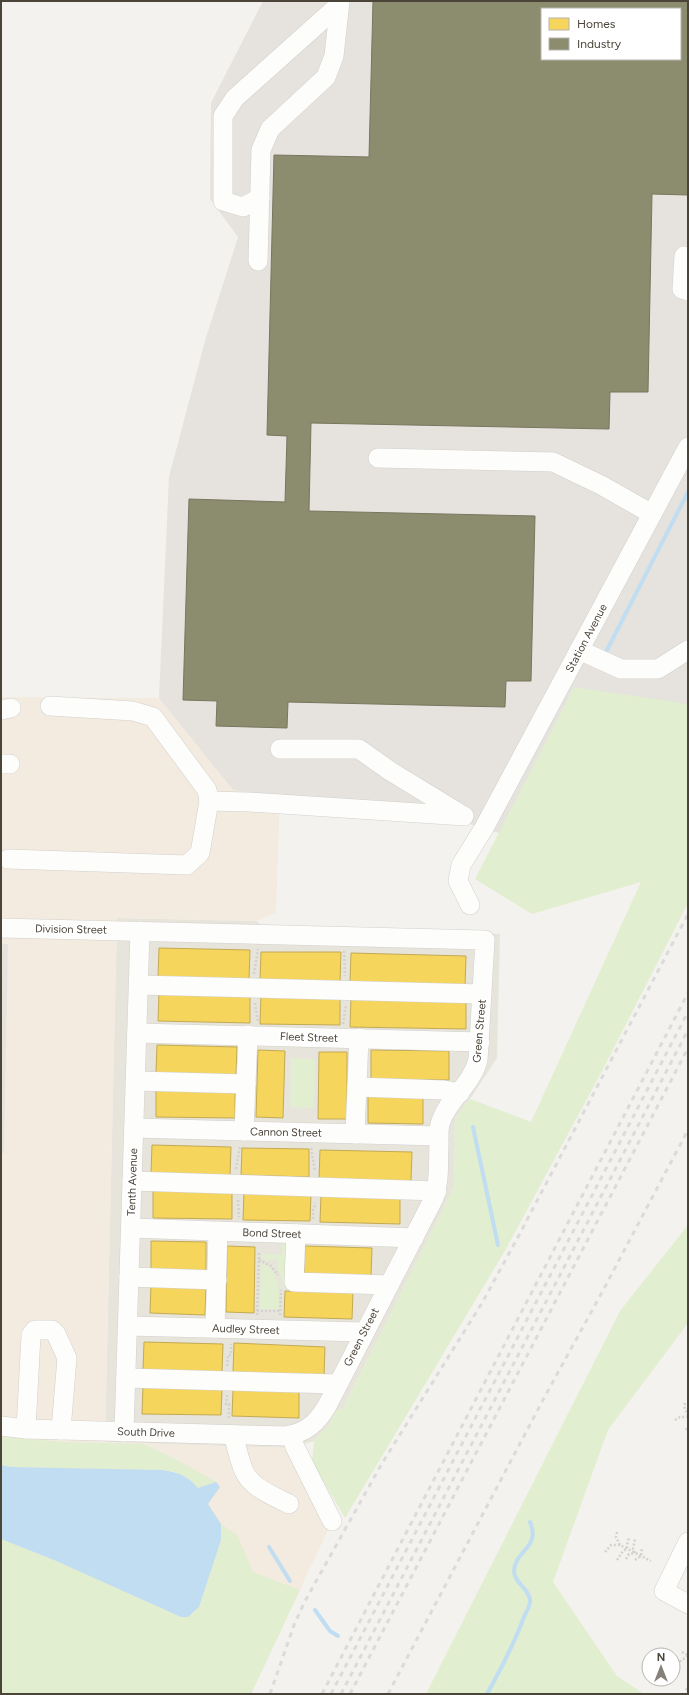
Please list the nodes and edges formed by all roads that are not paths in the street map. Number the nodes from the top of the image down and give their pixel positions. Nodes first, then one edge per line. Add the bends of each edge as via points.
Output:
1 (340, 3) edge
2 (260, 198) junction
3 (684, 256) dead end
4 (258, 261) dead end
5 (688, 291) edge
6 (688, 447) edge
7 (378, 458) dead end
8 (652, 514) junction
9 (579, 650) junction
10 (688, 650) edge
11 (50, 706) dead end
12 (280, 749) dead end
13 (209, 801) junction
14 (464, 816) junction
15 (484, 828) junction
16 (8, 859) dead end
17 (470, 905) dead end
18 (1, 928) edge
19 (140, 931) junction
20 (139, 985) junction
21 (482, 994) junction
22 (253, 1031) junction
23 (352, 1032) junction
24 (137, 1033) junction
25 (480, 1042) junction
26 (136, 1081) junction
27 (246, 1084) junction
28 (357, 1087) junction
29 (460, 1093) junction
30 (134, 1128) junction
31 (355, 1134) junction
32 (439, 1136) junction
33 (242, 1138) junction
34 (132, 1181) junction
35 (437, 1190) junction
36 (131, 1228) junction
37 (218, 1231) junction
38 (296, 1234) junction
39 (414, 1238) junction
40 (129, 1277) junction
41 (217, 1280) junction
42 (389, 1285) junction
43 (128, 1326) junction
44 (215, 1328) junction
45 (364, 1332) junction
46 (126, 1378) junction
47 (337, 1384) junction
48 (1, 1426) edge
49 (231, 1427) junction
50 (26, 1429) junction
51 (61, 1430) junction
52 (124, 1432) junction
53 (291, 1435) junction
54 (289, 1504) dead end
55 (332, 1521) dead end
56 (688, 1542) edge
57 (688, 1604) edge

1 - 2 street via 334,56 326,77 270,130 261,150
1 - 2 street via 236,98 223,116 223,201 243,207
2 - 4 street
3 - 5 street via 682,289
6 - 8 street, Station Avenue
7 - 8 street via 552,462 601,484
8 - 9 street, Station Avenue
9 - 10 street via 621,669 658,669
9 - 15 street, Station Avenue
11 - 13 street via 133,711 153,718 207,790
12 - 14 street via 359,749
13 - 14 street
13 - 16 street via 200,853 187,865
14 - 15 street
15 - 17 street, Station Avenue via 461,865 458,882
18 - 19 street, Division Street
19 - 20 street, Tenth Avenue
19 - 21 street, Green Street via 485,940
20 - 21 street
20 - 24 street, Tenth Avenue
21 - 25 street, Green Street
22 - 23 street, Fleet Street
22 - 24 street, Fleet Street
22 - 27 street
23 - 25 street, Fleet Street
23 - 28 street
24 - 26 street, Tenth Avenue
25 - 29 street, Green Street via 476,1069
26 - 27 street
26 - 30 street, Tenth Avenue
27 - 33 street
28 - 29 street via 444,1090
28 - 31 street
29 - 32 street, Green Street via 443,1116
30 - 33 street, Cannon Street
30 - 34 street, Tenth Avenue
31 - 32 street, Cannon Street
31 - 33 street, Cannon Street
32 - 35 street, Green Street
34 - 35 street
34 - 36 street, Tenth Avenue
35 - 39 street, Green Street
36 - 37 street, Bond Street
36 - 40 street, Tenth Avenue
37 - 38 street, Bond Street
37 - 41 street
38 - 39 street, Bond Street
38 - 42 street via 294,1282
39 - 42 street, Green Street
40 - 41 street
40 - 43 street, Tenth Avenue
41 - 44 street
42 - 45 street, Green Street
43 - 44 street, Audley Street
43 - 46 street, Tenth Avenue
44 - 45 street, Audley Street
45 - 47 street, Green Street
46 - 47 street
46 - 52 street, Tenth Avenue
47 - 53 street, Green Street via 323,1413 314,1424 304,1431
48 - 50 street, South Drive
49 - 52 street, South Drive
49 - 53 street, South Drive
49 - 54 street via 248,1479
50 - 51 street, South Drive
50 - 51 street via 31,1335 35,1330 52,1330 67,1358
51 - 52 street, South Drive
53 - 55 street
56 - 57 street via 664,1591

